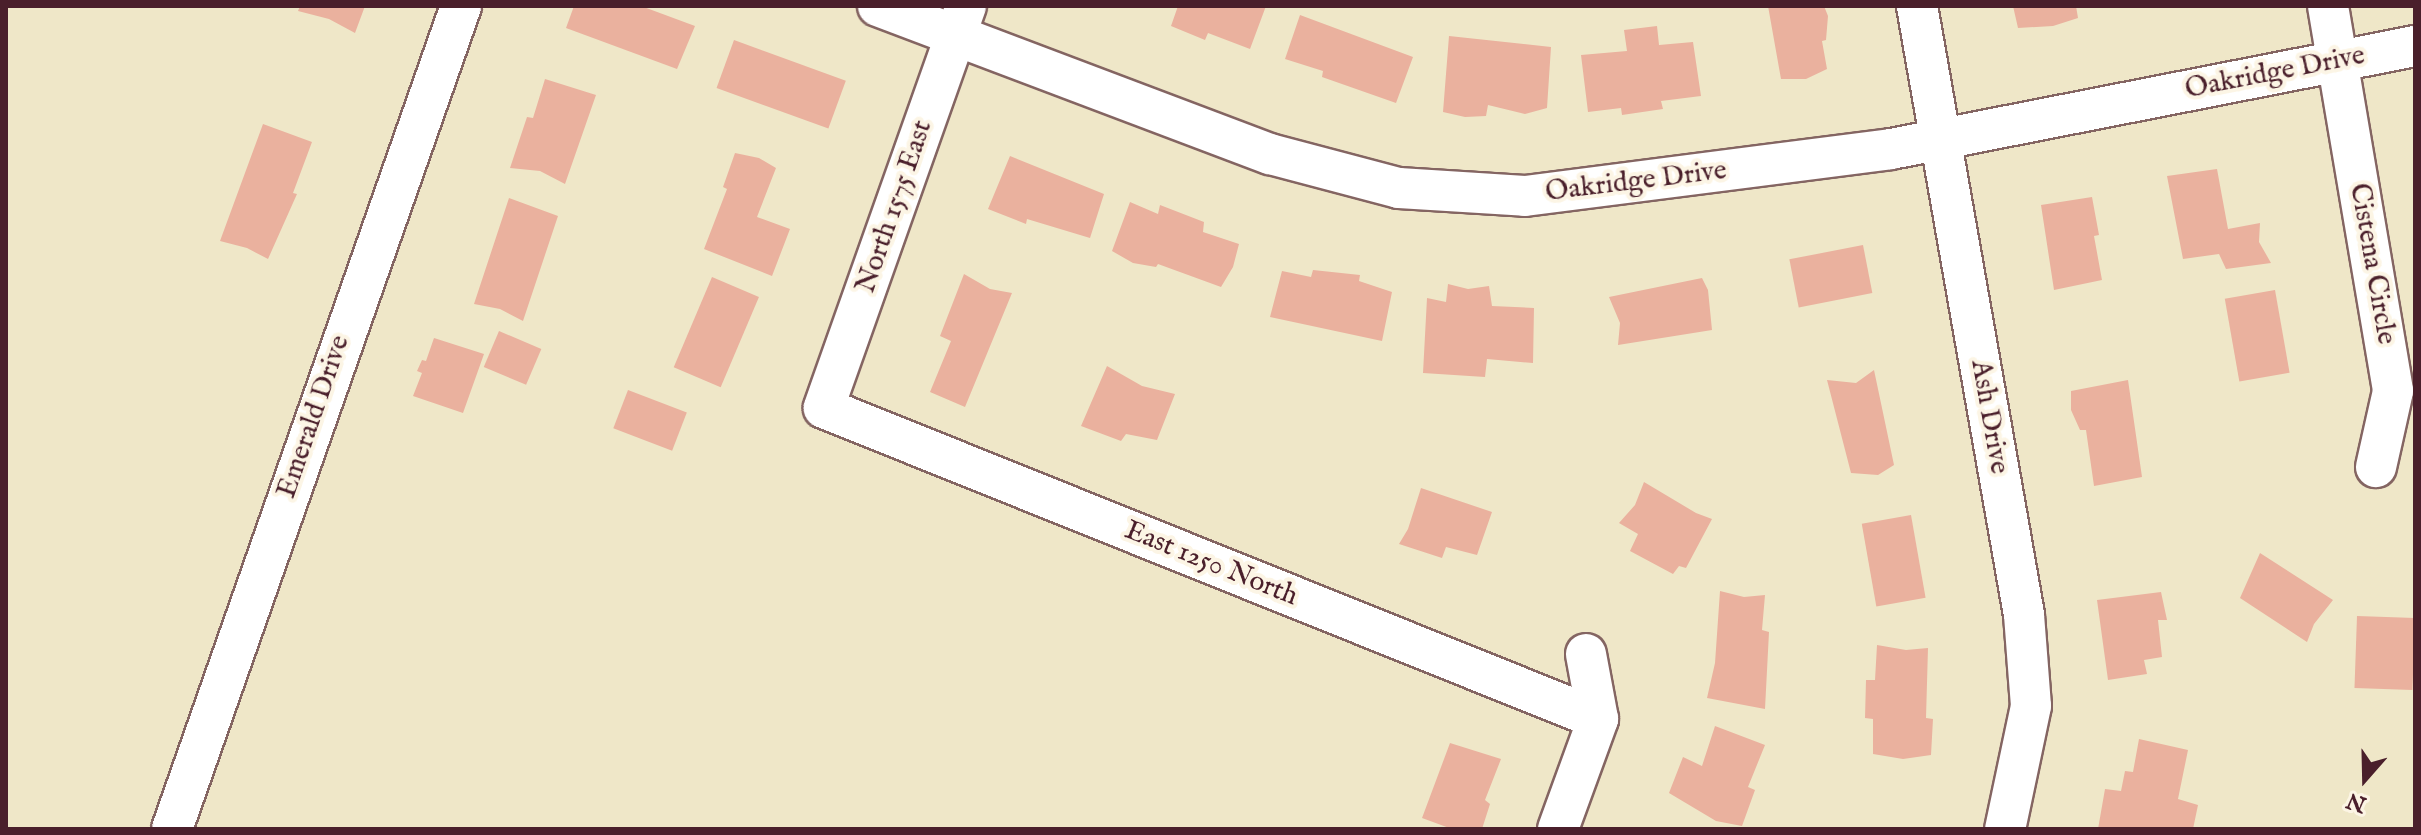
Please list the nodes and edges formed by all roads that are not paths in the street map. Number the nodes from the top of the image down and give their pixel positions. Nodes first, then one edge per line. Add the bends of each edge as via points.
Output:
1 (461, 6) edge
2 (878, 6) edge
3 (1917, 6) edge
4 (2328, 6) edge
5 (961, 21) edge
6 (2415, 46) edge
7 (2337, 60) junction
8 (1939, 138) junction
9 (824, 408) joint
10 (2376, 467) dead end
11 (1586, 654) dead end
12 (1598, 719) junction
13 (172, 829) edge
14 (1558, 829) edge
15 (2005, 829) edge

1 - 13 street, Emerald Drive
2 - 5 street, Oakridge Drive
3 - 8 street, Ash Drive
4 - 7 street, Cistena Circle
5 - 8 street, Oakridge Drive via 1270,154 1399,188 1525,196 1891,149
5 - 9 street, North 1575 East
6 - 7 street, Oakridge Drive
7 - 8 street, Oakridge Drive
7 - 10 street, Cistena Circle via 2393,391
8 - 15 street, Ash Drive via 2024,615 2031,706
9 - 12 street, East 1250 North
11 - 12 street
12 - 14 street

